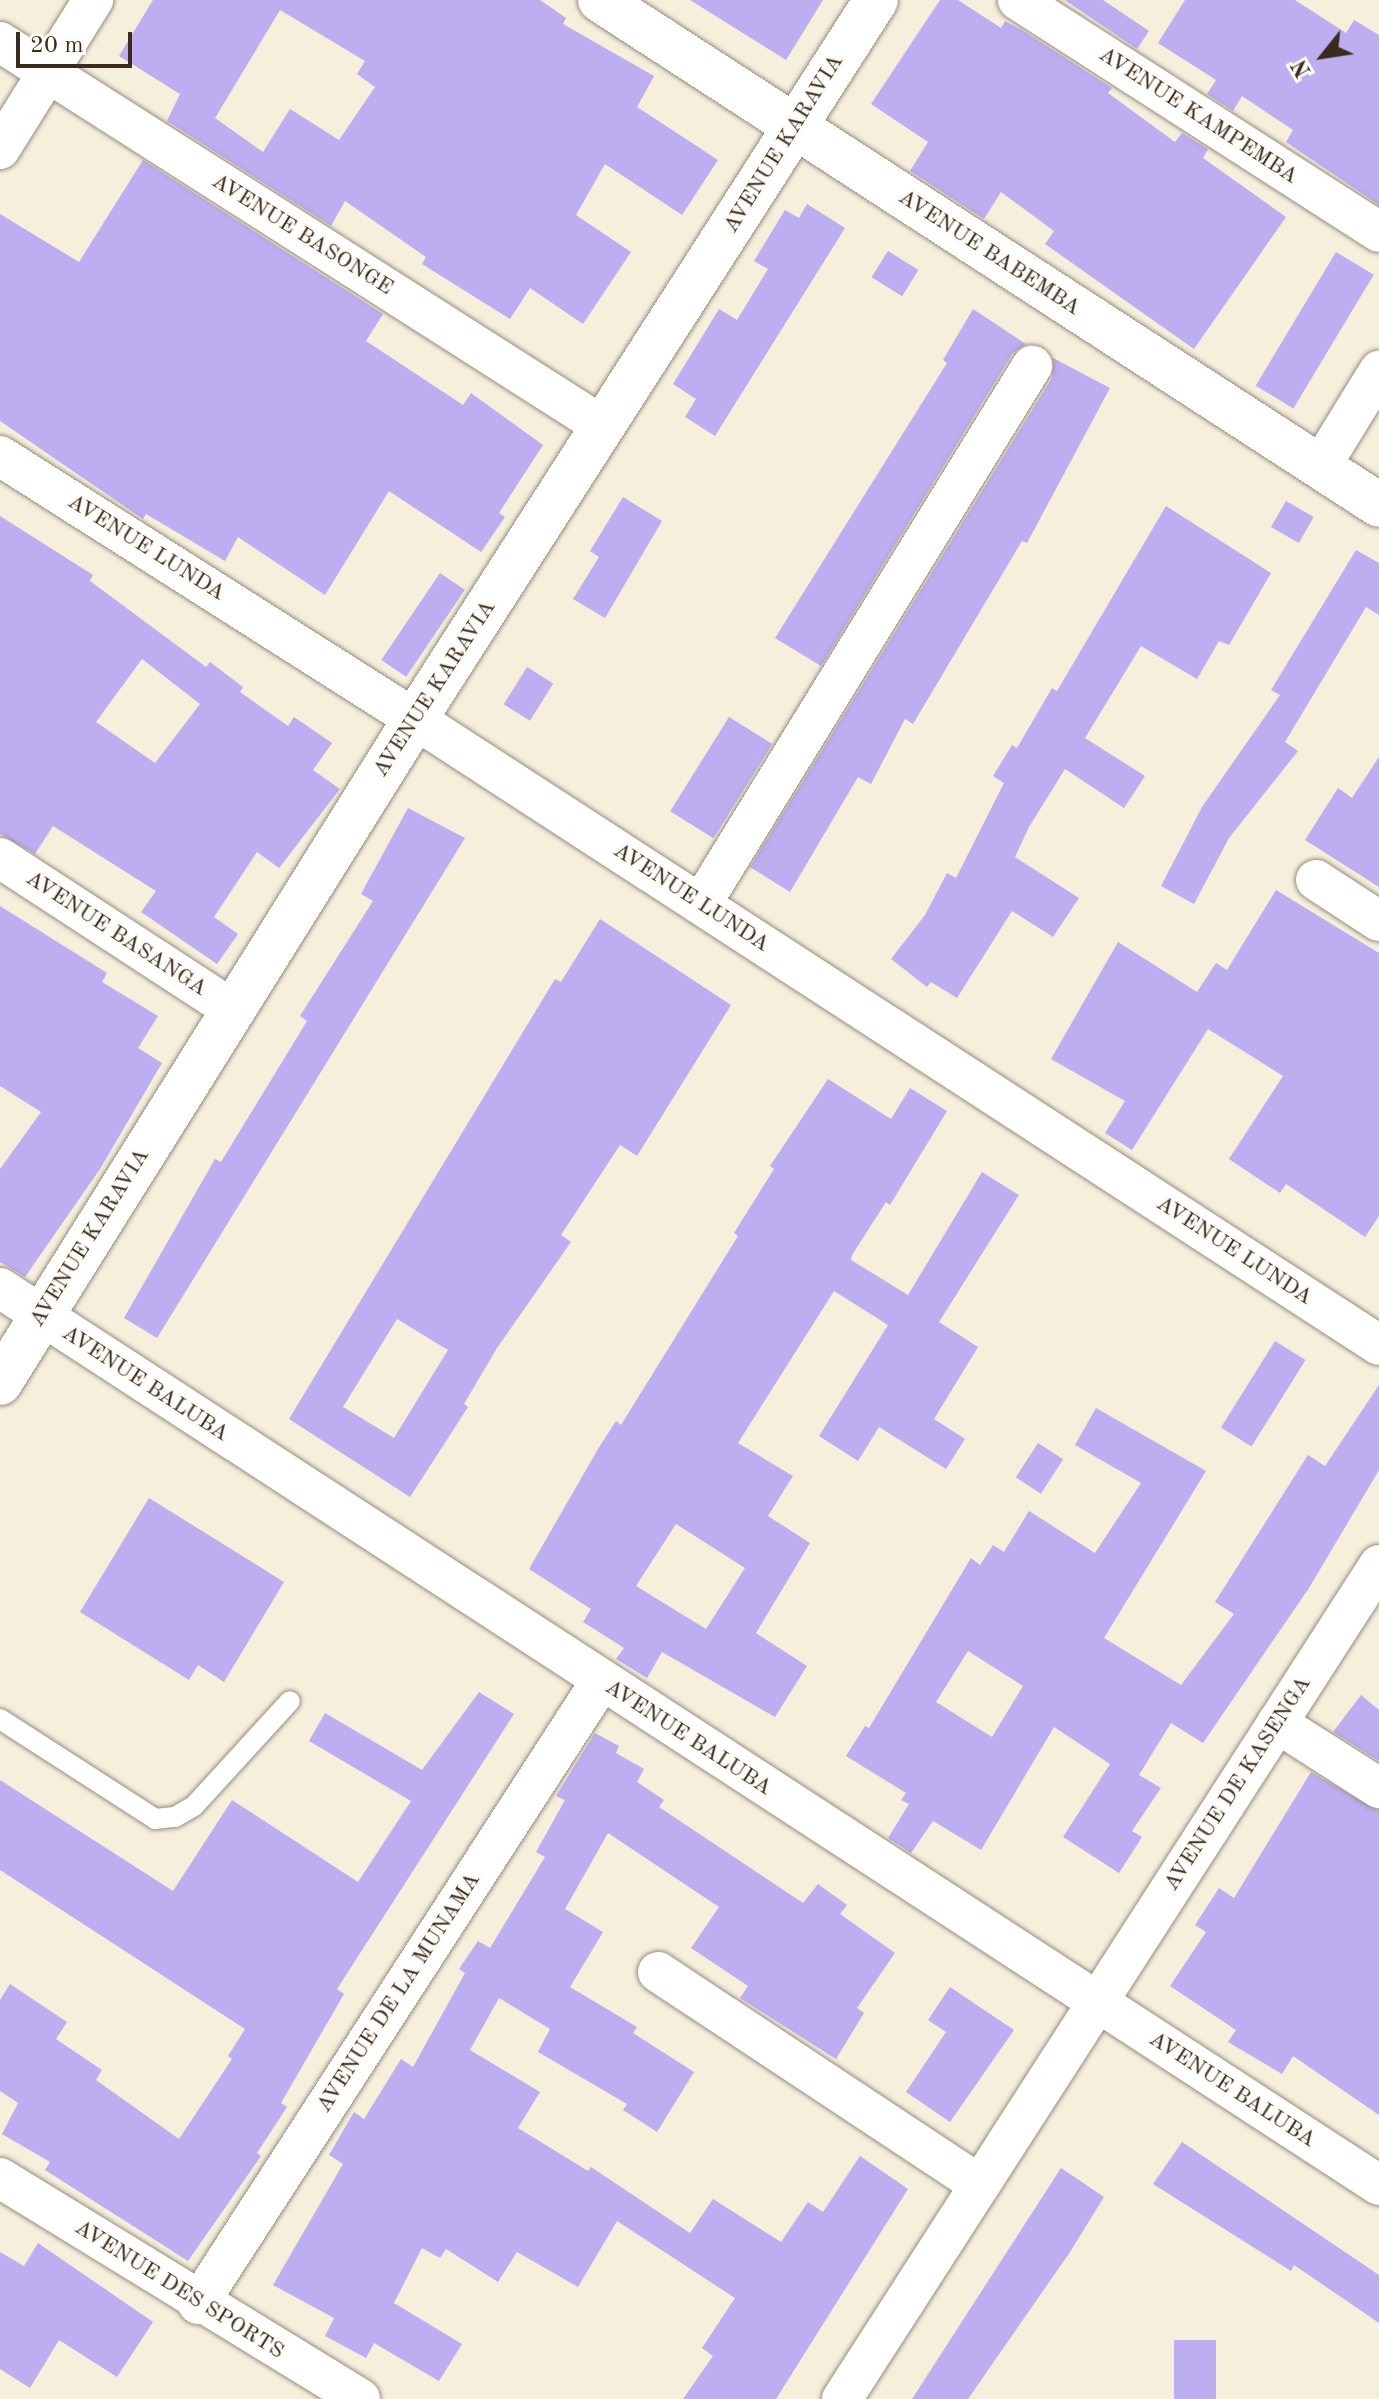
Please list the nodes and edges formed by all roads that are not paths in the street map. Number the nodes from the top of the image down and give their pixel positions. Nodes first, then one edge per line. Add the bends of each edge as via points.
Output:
1 (93, 0) edge
2 (600, 0) edge
3 (876, 0) edge
4 (1018, 0) edge
5 (0, 42) edge
6 (47, 73) junction
7 (795, 128) junction
8 (0, 149) edge
9 (1379, 232) edge
10 (1032, 366) dead end
11 (1379, 371) edge
12 (604, 427) junction
13 (0, 456) edge
14 (1320, 467) junction
15 (1379, 505) edge
16 (415, 719) junction
17 (0, 858) edge
18 (1316, 880) dead end
19 (701, 904) junction
20 (1379, 921) edge
21 (233, 1010) junction
22 (0, 1288) edge
23 (41, 1317) junction
24 (1379, 1345) edge
25 (0, 1383) edge
26 (1379, 1565) edge
27 (601, 1681) junction
28 (290, 1701) dead end
29 (0, 1719) edge
30 (1277, 1723) junction
31 (1379, 1788) edge
32 (658, 1972) dead end
33 (1097, 2003) junction
34 (0, 2178) edge
35 (978, 2184) junction
36 (1379, 2185) edge
37 (198, 2304) junction
38 (360, 2399) edge
39 (842, 2399) edge

1 - 6 street
2 - 7 street, AVENUE BABEMBA
3 - 7 street, AVENUE KARAVIA
4 - 9 street, AVENUE KAMPEMBA
5 - 6 street, AVENUE BASONGE
6 - 8 street
6 - 12 street, AVENUE BASONGE
7 - 12 street, AVENUE KARAVIA
7 - 14 street, AVENUE BABEMBA
10 - 19 street
11 - 14 street
12 - 16 street, AVENUE KARAVIA
13 - 16 street, AVENUE LUNDA
14 - 15 street, AVENUE BABEMBA
16 - 19 street, AVENUE LUNDA
16 - 21 street, AVENUE KARAVIA
17 - 21 street, AVENUE BASANGA
18 - 20 street
19 - 24 street, AVENUE LUNDA
21 - 23 street, AVENUE KARAVIA
22 - 23 street, AVENUE BALUBA
23 - 25 street, AVENUE KARAVIA
23 - 27 street, AVENUE BALUBA
26 - 30 street, AVENUE DE KASENGA
27 - 33 street, AVENUE BALUBA
27 - 37 street, AVENUE DE LA MUNAMA
28 - 29 lane via 194,1806 175,1817 155,1819
30 - 31 street
30 - 33 street, AVENUE DE KASENGA
32 - 35 street
33 - 35 street, AVENUE DE KASENGA
33 - 36 street, AVENUE BALUBA
34 - 37 street, AVENUE DES SPORTS
35 - 39 street, AVENUE DE KASENGA
37 - 38 street, AVENUE DES SPORTS

